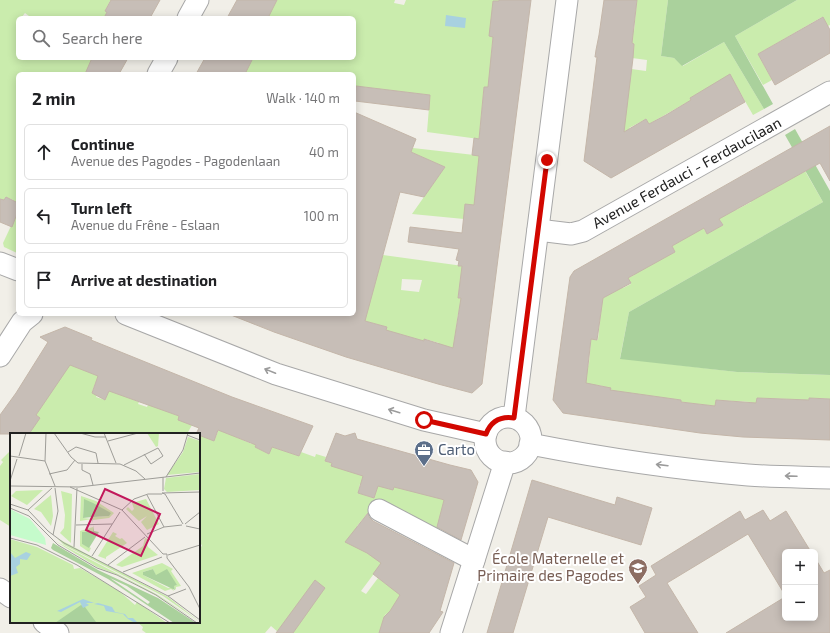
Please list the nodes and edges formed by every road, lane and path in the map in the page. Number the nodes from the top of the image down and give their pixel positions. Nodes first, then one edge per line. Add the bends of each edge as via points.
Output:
1 (198, 0) edge
2 (567, 0) edge
3 (189, 16) edge
4 (165, 60) edge
5 (159, 72) edge
6 (830, 92) edge
7 (538, 230) junction
8 (0, 263) edge
9 (16, 269) edge
10 (131, 316) edge
11 (26, 317) edge
12 (0, 356) edge
13 (514, 418) junction
14 (486, 434) junction
15 (530, 444) junction
16 (505, 462) junction
17 (830, 478) edge
18 (379, 510) dead end
19 (474, 560) junction
20 (0, 589) edge
21 (10, 596) edge
22 (45, 623) edge
23 (58, 633) edge
24 (451, 633) edge

1 - 3 street
2 - 7 street
4 - 5 street
6 - 7 street, Avenue Ferdauci - Ferdaucilaan via 583,232 571,234
7 - 13 street
8 - 9 street
14 -> 10 street via 424,420 276,374
11 - 12 street
13 - 14 street via 502,417 496,420
13 - 15 street via 528,428
14 - 16 street via 487,449 492,456
15 - 16 street via 529,450 521,458
17 -> 15 street via 748,475 699,470
16 - 19 street
18 - 19 street
19 - 24 street
20 - 21 street
22 - 23 street

